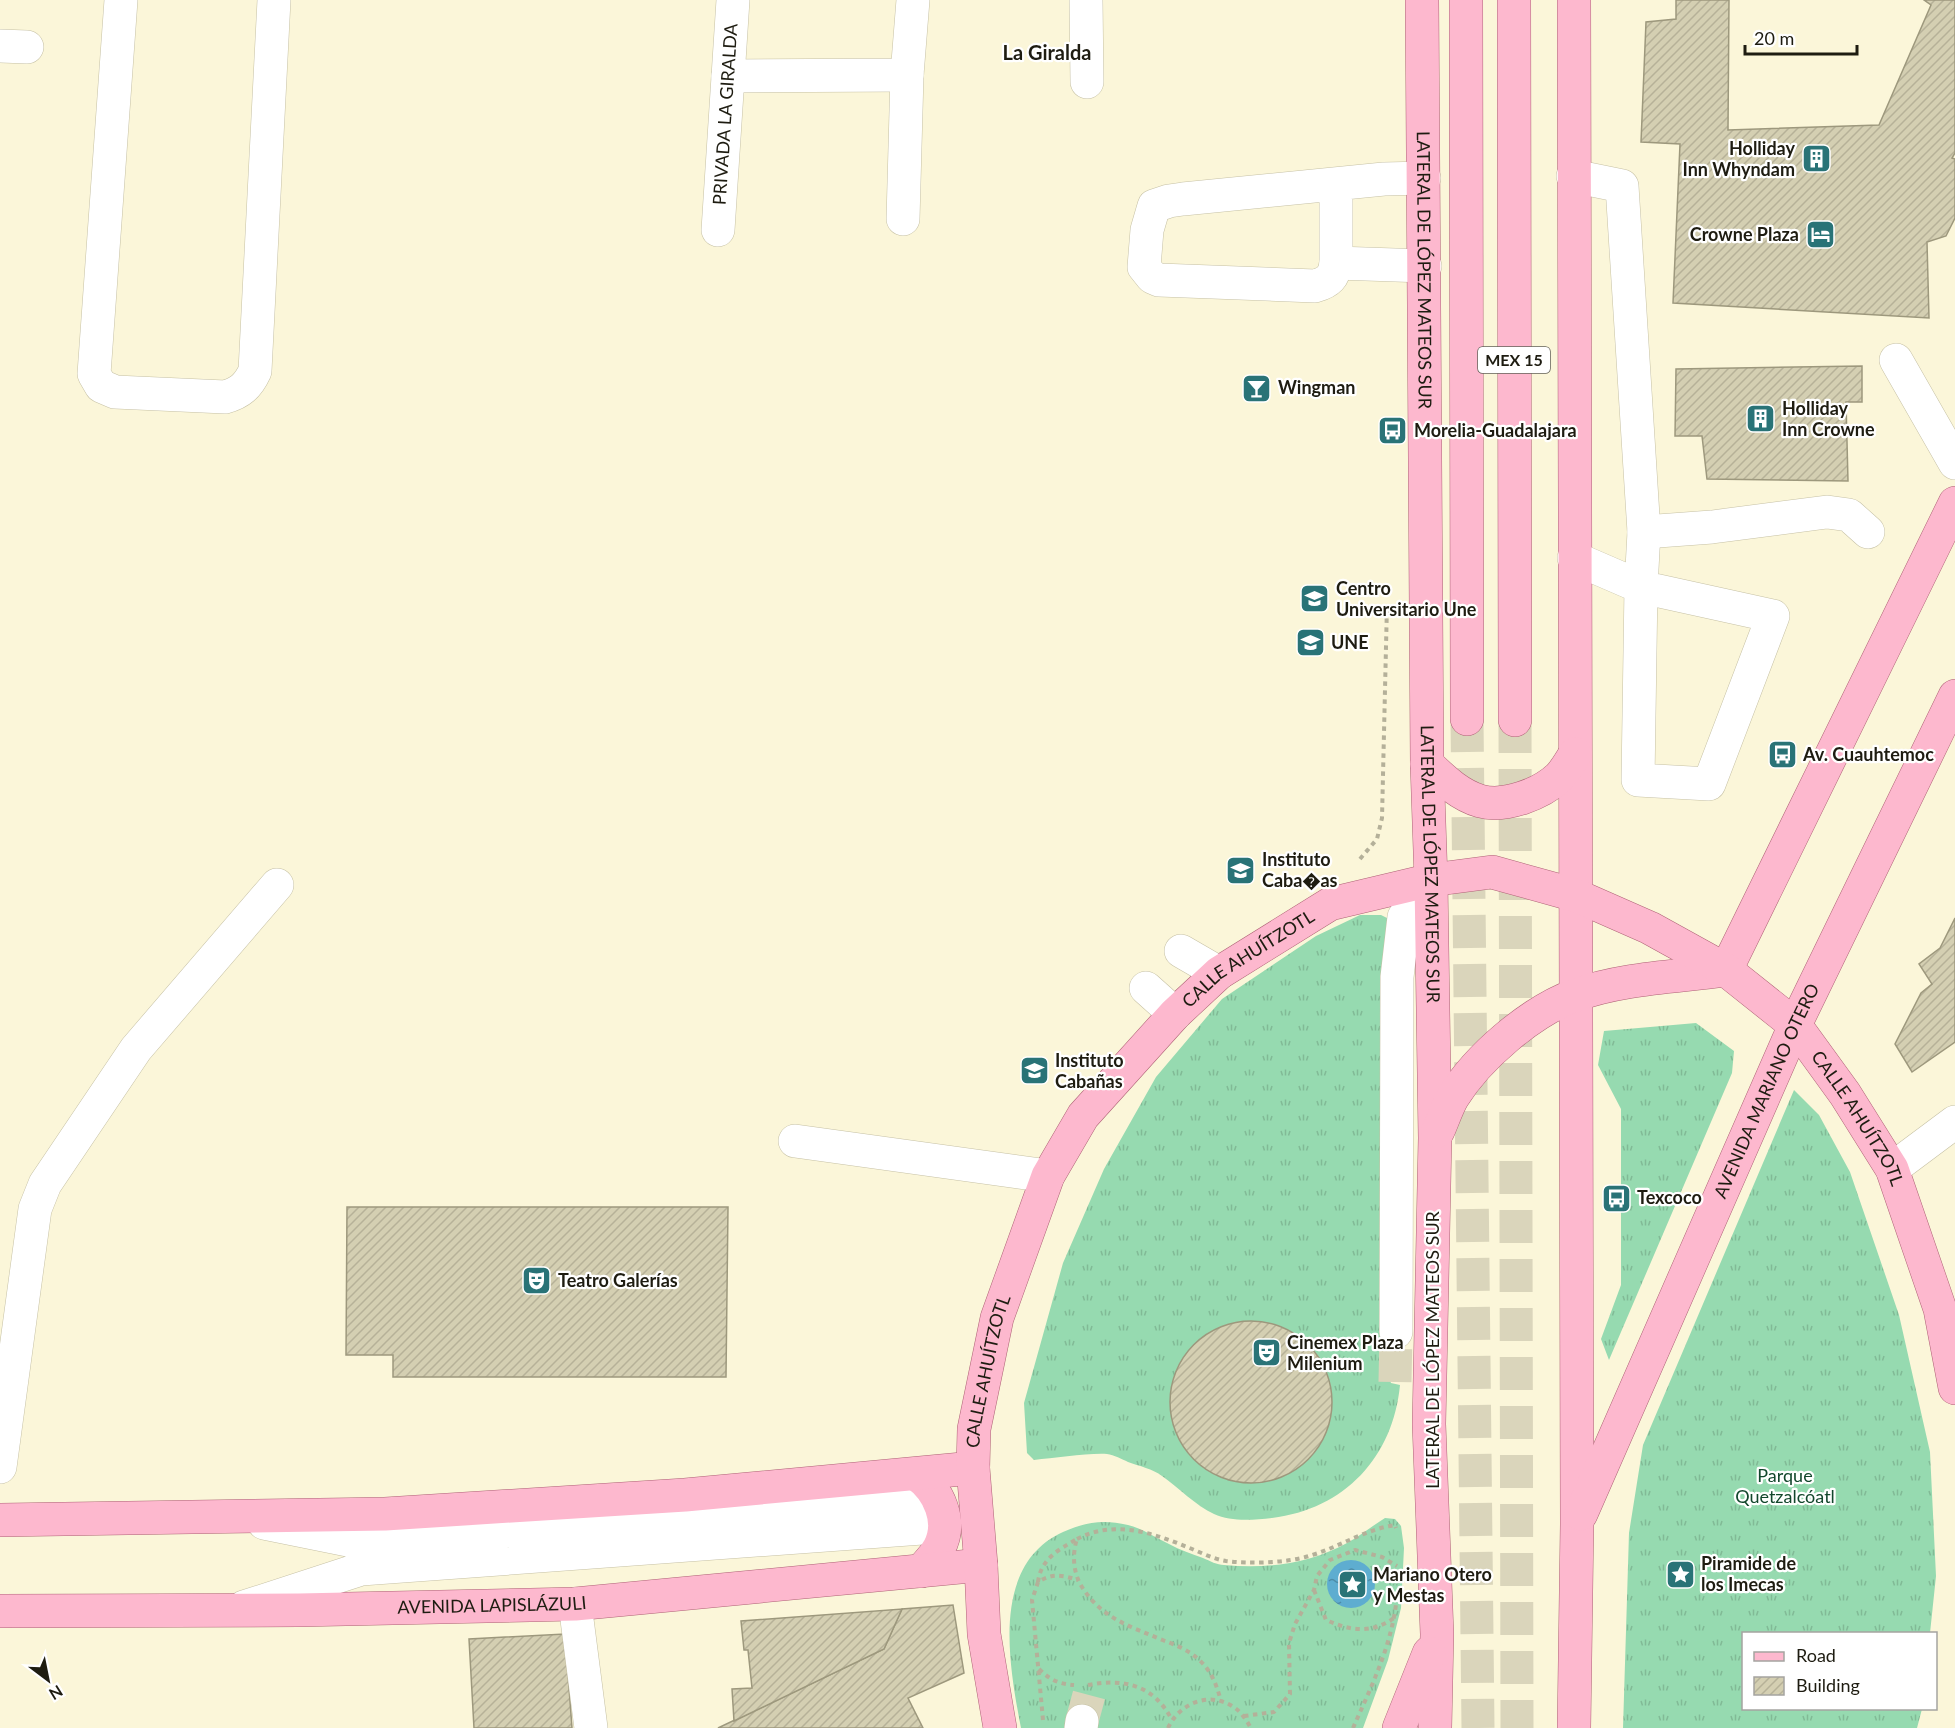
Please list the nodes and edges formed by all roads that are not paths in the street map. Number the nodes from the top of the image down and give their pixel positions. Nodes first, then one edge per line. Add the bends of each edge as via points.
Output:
1 (121, 0) edge
2 (274, 0) edge
3 (733, 0) edge
4 (913, 0) edge
5 (1086, 0) edge
6 (1422, 0) edge
7 (1466, 0) edge
8 (1514, 0) edge
9 (1574, 0) edge
10 (907, 75) junction
11 (728, 76) junction
12 (1088, 82) dead end
13 (1573, 176) junction
14 (1424, 178) junction
15 (1336, 184) junction
16 (903, 219) dead end
17 (718, 230) dead end
18 (1336, 263) junction
19 (1425, 266) junction
20 (1896, 360) dead end
21 (1955, 463) edge
22 (1955, 503) edge
23 (1644, 532) junction
24 (1868, 532) dead end
25 (1574, 558) junction
26 (1641, 587) junction
27 (1955, 696) edge
28 (1467, 719) tunnel mouth
29 (1515, 720) tunnel mouth
30 (1575, 754) junction
31 (1427, 764) junction
32 (1431, 880) junction
33 (277, 885) dead end
34 (1575, 895) junction
35 (1181, 951) dead end
36 (1726, 970) junction
37 (1219, 973) junction
38 (1146, 988) dead end
39 (1575, 995) junction
40 (1175, 1014) junction
41 (1795, 1025) junction
42 (1955, 1122) edge
43 (1435, 1138) junction
44 (795, 1141) dead end
45 (1892, 1169) junction
46 (1048, 1176) junction
47 (1396, 1332) tunnel mouth
48 (1955, 1388) edge
49 (0, 1467) edge
50 (973, 1468) junction
51 (916, 1474) junction
52 (233, 1516) junction
53 (0, 1520) edge
54 (1577, 1524) junction
55 (981, 1565) junction
56 (921, 1571) junction
57 (575, 1604) junction
58 (235, 1610) junction
59 (0, 1611) edge
60 (1437, 1634) junction
61 (591, 1728) edge
62 (1000, 1728) edge
63 (1399, 1728) edge
64 (1435, 1728) edge
65 (1574, 1728) edge

1 - 2 street via 94,374 101,386 115,392 225,397 246,387 255,371
3 - 11 street, PRIVADA LA GIRALDA
4 - 10 street
5 - 12 street
6 - 14 main road, LATERAL DE LÓPEZ MATEOS SUR
7 - 28 main road, MEX 15
8 - 29 main road, MEX 15
9 - 13 main road
10 - 11 street
10 - 16 street
11 - 17 street, PRIVADA LA GIRALDA
13 - 23 street via 1622,186
13 - 25 main road
14 - 15 street
14 - 19 main road, LATERAL DE LÓPEZ MATEOS SUR
15 - 18 street
15 - 18 street via 1183,199 1154,206 1147,230 1144,267 1159,280 1315,286 1331,279
18 - 19 street
19 - 31 main road, LATERAL DE LÓPEZ MATEOS SUR
20 - 21 street
22 - 36 main road
23 - 24 street via 1827,512 1849,515
23 - 26 street
25 - 26 street
25 - 30 main road
26 - 26 street via 1638,780 1709,784 1773,616
27 - 41 main road, AVENIDA MARIANO OTERO
30 - 31 main road via 1560,776 1540,791 1511,802 1482,802 1451,787
30 - 34 main road
31 - 32 main road, LATERAL DE LÓPEZ MATEOS SUR
32 - 34 main road, CALLE AHUÍTZOTL via 1492,872
32 - 37 main road, CALLE AHUÍTZOTL via 1330,904
32 - 43 main road, LATERAL DE LÓPEZ MATEOS SUR
32 - 47 street via 1404,917 1397,977
33 - 49 street via 136,1049 45,1184 35,1209
34 - 36 main road, CALLE AHUÍTZOTL via 1650,928
34 - 39 main road
35 - 37 street
36 - 39 main road via 1623,983
36 - 41 main road, CALLE AHUÍTZOTL
37 - 40 main road, CALLE AHUÍTZOTL
38 - 40 street
39 - 43 main road via 1535,1016 1493,1048 1453,1097
39 - 54 main road
40 - 46 main road, CALLE AHUÍTZOTL via 1083,1116
41 - 45 main road, CALLE AHUÍTZOTL
41 - 54 main road, AVENIDA MARIANO OTERO
42 - 45 street
43 - 60 main road, LATERAL DE LÓPEZ MATEOS SUR via 1429,1424
44 - 46 street
45 - 48 main road, CALLE AHUÍTZOTL via 1940,1309
46 - 50 main road, CALLE AHUÍTZOTL via 997,1318 975,1429
50 - 51 main road
50 - 55 main road, CALLE AHUÍTZOTL
51 - 52 main road via 686,1495 385,1514
51 - 56 main road via 927,1482 940,1504 945,1527 939,1548
52 - 53 main road
52 - 58 street via 358,1542 919,1502 922,1528 361,1569
54 - 65 main road
55 - 56 main road, AVENIDA LAPISLÁZULI
55 - 62 main road, CALLE AHUÍTZOTL via 984,1634
56 - 57 main road, AVENIDA LAPISLÁZULI
57 - 58 main road, AVENIDA LAPISLÁZULI
57 - 61 street
58 - 59 main road, AVENIDA LAPISLÁZULI
60 - 63 main road
60 - 64 main road, LATERAL DE LÓPEZ MATEOS SUR

